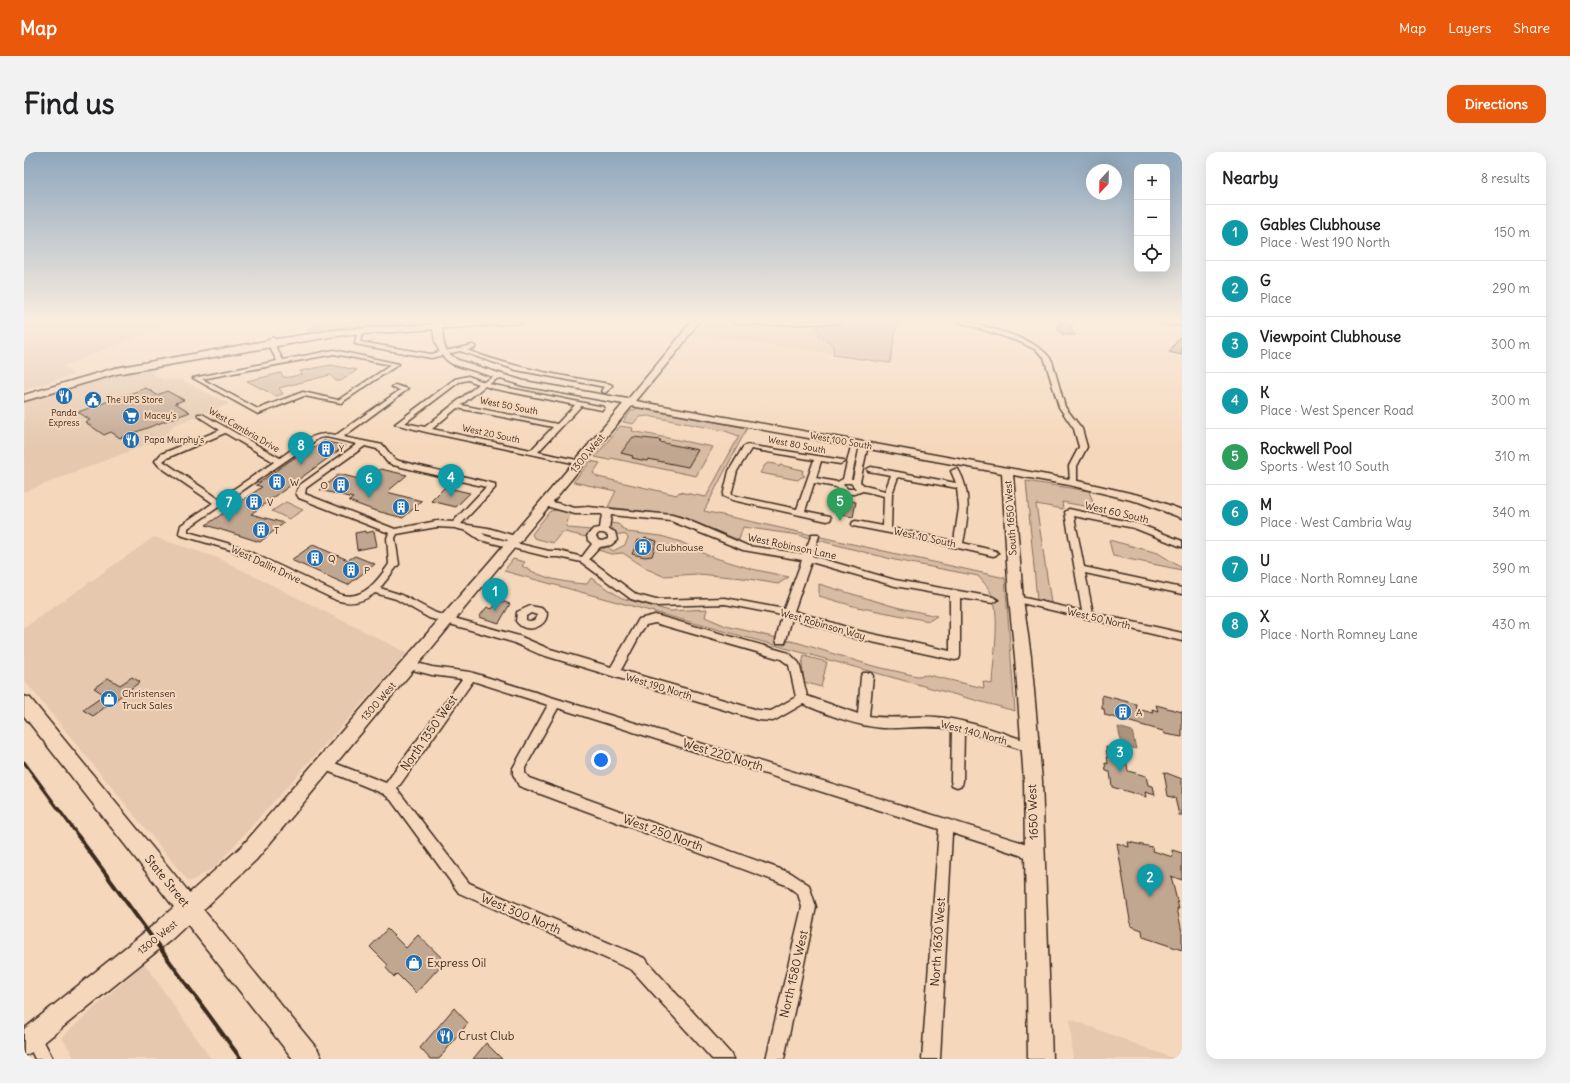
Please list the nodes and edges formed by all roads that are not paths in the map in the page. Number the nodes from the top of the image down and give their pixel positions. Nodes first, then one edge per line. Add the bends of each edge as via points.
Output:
1 (138, 363) edge
2 (160, 363) edge
3 (272, 363) edge
4 (393, 363) edge
5 (459, 363) edge
6 (498, 363) edge
7 (662, 363) edge
8 (1050, 363) edge
9 (498, 376) junction
10 (570, 379) junction
11 (484, 384) junction
12 (395, 387) dead end
13 (558, 390) junction
14 (605, 391) dead end
15 (24, 393) edge
16 (24, 398) edge
17 (580, 402) junction
18 (628, 403) junction
19 (456, 406) junction
20 (602, 408) dead end
21 (200, 415) dead end
22 (557, 426) junction
23 (225, 430) junction
24 (426, 430) junction
25 (338, 437) junction
26 (364, 443) junction
27 (859, 444) junction
28 (533, 453) junction
29 (818, 459) junction
30 (279, 461) junction
31 (840, 462) dead end
32 (579, 463) junction
33 (871, 469) dead end
34 (1007, 470) junction
35 (955, 471) dead end
36 (895, 474) junction
37 (813, 480) junction
38 (843, 483) junction
39 (1074, 483) junction
40 (859, 485) junction
41 (960, 486) junction
42 (888, 494) junction
43 (219, 503) junction
44 (545, 503) junction
45 (801, 511) junction
46 (607, 512) junction
47 (1182, 514) edge
48 (827, 518) dead end
49 (856, 524) dead end
50 (455, 525) junction
51 (887, 529) junction
52 (604, 530) junction
53 (394, 532) junction
54 (815, 536) dead end
55 (514, 542) junction
56 (597, 544) junction
57 (1182, 544) edge
58 (958, 545) junction
59 (993, 553) dead end
60 (808, 558) junction
61 (584, 560) junction
62 (1014, 566) joint
63 (1079, 569) junction
64 (374, 589) junction
65 (1182, 591) edge
66 (955, 594) junction
67 (1016, 599) junction
68 (993, 600) dead end
69 (788, 613) junction
70 (1088, 615) junction
71 (447, 620) junction
72 (526, 624) dead end
73 (1182, 637) edge
74 (515, 639) junction
75 (781, 640) dead end
76 (409, 665) junction
77 (614, 672) junction
78 (470, 676) junction
79 (867, 676) dead end
80 (802, 698) junction
81 (24, 703) edge
82 (555, 703) junction
83 (863, 719) junction
84 (958, 726) junction
85 (1029, 746) junction
86 (324, 764) junction
87 (957, 781) dead end
88 (389, 790) junction
89 (946, 826) junction
90 (1035, 853) junction
91 (804, 890) joint
92 (190, 910) junction
93 (28, 1041) edge
94 (44, 1059) edge
95 (309, 1059) edge
96 (724, 1059) edge
97 (775, 1059) edge
98 (930, 1059) edge
99 (1040, 1059) edge

1 - 15 main road via 112,367
2 - 16 main road via 115,371
3 - 4 street via 196,378 258,412 303,394 339,402 396,364
5 - 9 street, West 100 South
6 - 10 street
7 - 18 street, 1300 West
8 - 39 street via 1062,407 1078,429 1083,447 1073,466
9 - 11 street
9 - 13 street, West 100 South
10 - 13 street
10 - 14 street via 610,386
11 - 17 street
11 - 19 street
11 - 24 street, West 20 South via 461,378 399,424
12 - 25 street via 405,389
13 - 18 street, West 100 South
17 - 20 street
17 - 22 street
18 - 27 street, West 100 South
18 - 32 street, 1300 West
19 - 22 street, West 50 South
19 - 24 street
21 - 23 street, West Cambria Drive
22 - 28 street
23 - 30 street, West Cambria Drive
23 - 43 street via 164,456 159,461
24 - 28 street, West 20 South
25 - 26 street
25 - 30 street via 317,436
26 - 50 street via 380,447 390,460 396,463 492,486
26 - 53 street via 303,487 300,493 306,498
27 - 34 street, West 100 South
27 - 38 street
27 - 40 street
28 - 32 street, West 20 South
29 - 31 street, West 80 South
29 - 37 street
29 - 45 street, West 80 South via 750,447 746,449 733,471 727,496
30 - 43 street
32 - 44 street, 1300 West
33 - 36 street
34 - 39 street, West 100 South
34 - 62 street, South 1650 West
35 - 41 street
36 - 41 street
36 - 42 street
37 - 38 street
37 - 45 street
38 - 40 street
39 - 47 street, West 100 South via 1143,499
40 - 42 street
41 - 58 street via 964,509
42 - 51 street
43 - 64 street, West Dallin Drive via 184,527 183,533 234,548 339,598 353,601
44 - 46 street, West Robinson Lane via 576,512
44 - 55 street, 1300 West
45 - 48 street
46 - 52 street
46 - 60 street, West Robinson Lane via 672,518 746,548
49 - 51 street, West 10 South
50 - 53 street, West Robinson Way via 437,524
50 - 55 street, West Robinson Way via 470,529 483,538
51 - 58 street, West 10 South
52 - 56 street via 591,536
52 - 56 street via 612,534 613,540 606,544
53 - 64 street via 390,538 394,564
54 - 60 street
55 - 61 street, West Robinson Way via 549,554
55 - 71 street, 1300 West
56 - 61 street
57 - 63 street, West 60 South via 1136,526 1069,512
58 - 59 street, West 10 South
60 - 66 street, West Robinson Lane via 895,583
60 - 69 street
61 - 69 street, West Robinson Way via 634,597 644,600 656,603 724,601
62 - 67 street, 1650 West
63 - 65 street
63 - 70 street
64 - 71 street via 400,597 423,611
66 - 68 street, West Robinson Lane
66 - 69 street, West Robinson Way via 955,656 858,635
67 - 70 street, West 50 North
67 - 85 street, 1650 West
69 - 75 street
70 - 73 street, West 50 North
71 - 74 street, West 190 North via 477,628 493,637
71 - 76 street, 1300 West
72 - 74 street
74 - 77 street, West 190 North via 543,651
76 - 78 street, West 220 North
76 - 86 street, 1300 West
77 - 80 street, West 190 North via 758,715 773,716
77 - 80 street via 643,622 655,619 791,659 796,667
78 - 82 street, West 220 North
78 - 88 street, North 1350 West
79 - 83 street
80 - 83 street, West 140 North
81 - 92 main road, State Street
82 - 89 street, West 220 North
82 - 91 street, West 250 North via 519,768 521,779 529,785 791,880
83 - 84 street, West 140 North via 889,724 926,721
84 - 85 street, West 140 North
84 - 87 street
85 - 90 street, 1650 West via 1033,781
86 - 88 street, West 300 North
86 - 92 street, 1300 West via 249,853
88 - 96 street, West 300 North via 464,888 638,964
89 - 90 street, West 220 North
89 - 98 street, North 1630 West
90 - 99 street, 1650 West
91 - 97 street, North 1580 West via 809,907
92 - 93 street, 1300 West
92 - 95 main road, State Street
93 - 94 street

